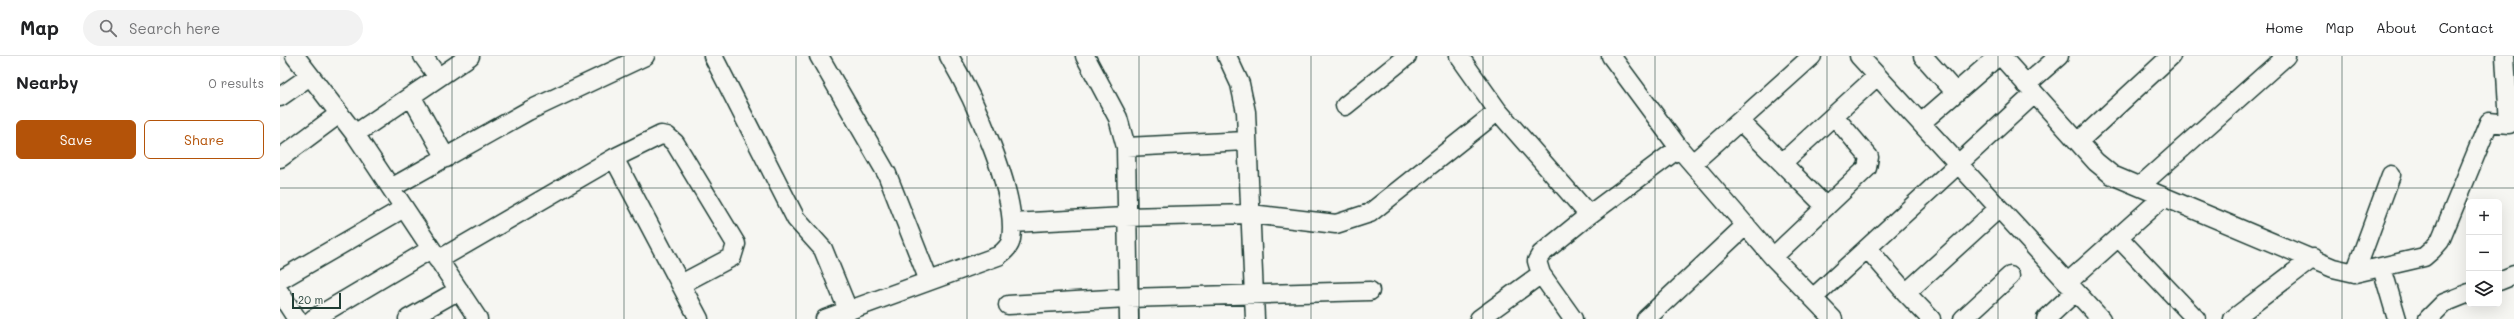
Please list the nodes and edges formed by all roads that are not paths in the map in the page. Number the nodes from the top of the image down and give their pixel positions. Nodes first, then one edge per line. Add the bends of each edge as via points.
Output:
1 (295, 56) edge
2 (423, 56) edge
3 (470, 56) edge
4 (645, 56) edge
5 (713, 56) edge
6 (819, 56) edge
7 (949, 56) edge
8 (1085, 56) edge
9 (1227, 56) edge
10 (1407, 56) edge
11 (1459, 56) edge
12 (1611, 56) edge
13 (1812, 56) edge
14 (1859, 56) edge
15 (1923, 56) edge
16 (2000, 56) edge
17 (2059, 56) edge
18 (2171, 56) edge
19 (2286, 56) edge
20 (2505, 56) edge
21 (310, 76) junction
22 (1877, 76) junction
23 (438, 77) junction
24 (2029, 90) junction
25 (1955, 92) junction
26 (410, 96) junction
27 (280, 97) edge
28 (1345, 106) dead end
29 (1498, 111) junction
30 (339, 114) junction
31 (1834, 116) junction
32 (1740, 121) junction
33 (1921, 123) junction
34 (355, 134) junction
35 (1246, 141) junction
36 (2078, 142) junction
37 (1126, 147) junction
38 (1679, 148) junction
39 (280, 158) edge
40 (446, 158) junction
41 (614, 158) junction
42 (1693, 163) junction
43 (1782, 163) junction
44 (1959, 163) junction
45 (2391, 175) dead end
46 (2141, 186) junction
47 (391, 188) junction
48 (2163, 197) junction
49 (1826, 207) junction
50 (404, 208) junction
51 (1999, 208) junction
52 (1251, 214) junction
53 (1588, 215) junction
54 (1126, 217) junction
55 (1012, 223) junction
56 (1746, 225) junction
57 (2118, 237) junction
58 (1867, 248) junction
59 (435, 255) junction
60 (1773, 257) junction
61 (2313, 258) junction
62 (2382, 268) junction
63 (2355, 273) junction
64 (1541, 274) junction
65 (2514, 275) edge
66 (2010, 276) dead end
67 (280, 280) edge
68 (2502, 280) edge
69 (929, 281) junction
70 (681, 284) junction
71 (2071, 288) junction
72 (459, 290) junction
73 (1370, 291) dead end
74 (1906, 292) junction
75 (280, 293) edge
76 (1255, 293) junction
77 (2466, 294) edge
78 (1127, 298) junction
79 (1813, 298) junction
80 (1008, 305) dead end
81 (848, 310) junction
82 (297, 319) edge
83 (313, 319) edge
84 (408, 319) edge
85 (478, 319) edge
86 (699, 319) edge
87 (825, 319) edge
88 (1129, 319) edge
89 (1255, 319) edge
90 (1479, 319) edge
91 (1573, 319) edge
92 (1646, 319) edge
93 (1833, 319) edge
94 (1931, 319) edge
95 (1963, 319) edge
96 (2046, 319) edge
97 (2101, 319) edge
98 (2196, 319) edge
99 (2233, 319) edge
100 (2397, 319) edge
101 (2428, 319) edge

1 - 21 street
2 - 23 street
3 - 23 street
4 - 40 street via 528,111
5 - 81 street via 796,219 823,249
6 - 69 street via 887,174
7 - 55 street via 968,88 999,163
8 - 37 street via 1118,118
9 - 35 street via 1240,84 1246,112
10 - 28 street
11 - 29 street
12 - 38 street
13 - 32 street
14 - 22 street
15 - 25 street
16 - 24 street
16 - 25 street
17 - 24 street
18 - 36 street
19 - 46 street
20 - 62 street via 2509,124 2489,122 2440,241 2424,257
21 - 27 street
21 - 30 street
22 - 31 street
22 - 33 street
23 - 26 street
24 - 36 street
24 - 44 street
25 - 33 street
26 - 34 street
26 - 40 street
29 - 52 street via 1361,218 1336,224
29 - 53 street
30 - 34 street
30 - 39 street
31 - 43 street
31 - 49 street via 1869,157 1869,162 1867,168
32 - 42 street
32 - 43 street
33 - 44 street
34 - 47 street
35 - 37 street
35 - 52 street
36 - 46 street via 2112,175
37 - 54 street
38 - 42 street
38 - 53 street
40 - 47 street
41 - 59 street
41 - 70 street
41 - 70 street via 660,135 667,136 675,143 736,244 732,257
42 - 56 street
43 - 49 street
44 - 51 street
44 - 58 street
45 - 63 street
46 - 48 street
47 - 50 street
48 - 57 street
48 - 61 street
49 - 60 street
50 - 59 street
50 - 67 street
51 - 71 street
51 - 74 street
52 - 54 street
52 - 76 street
53 - 64 street via 1541,254 1538,261
54 - 55 street
54 - 78 street
55 - 69 street via 1011,240 998,256
56 - 60 street
56 - 92 street
57 - 71 street
57 - 98 street
58 - 74 street
58 - 79 street
59 - 72 street
59 - 83 street
60 - 79 street
61 - 63 street via 2333,268
61 - 99 street
62 - 63 street
62 - 100 street
64 - 90 street
64 - 91 street
65 - 68 street
66 - 95 street
69 - 81 street
70 - 86 street
71 - 96 street
71 - 97 street
72 - 84 street
72 - 85 street
73 - 76 street
74 - 94 street
75 - 82 street
76 - 78 street
76 - 89 street
77 - 101 street via 2444,303
78 - 80 street
78 - 88 street
79 - 93 street
81 - 87 street

